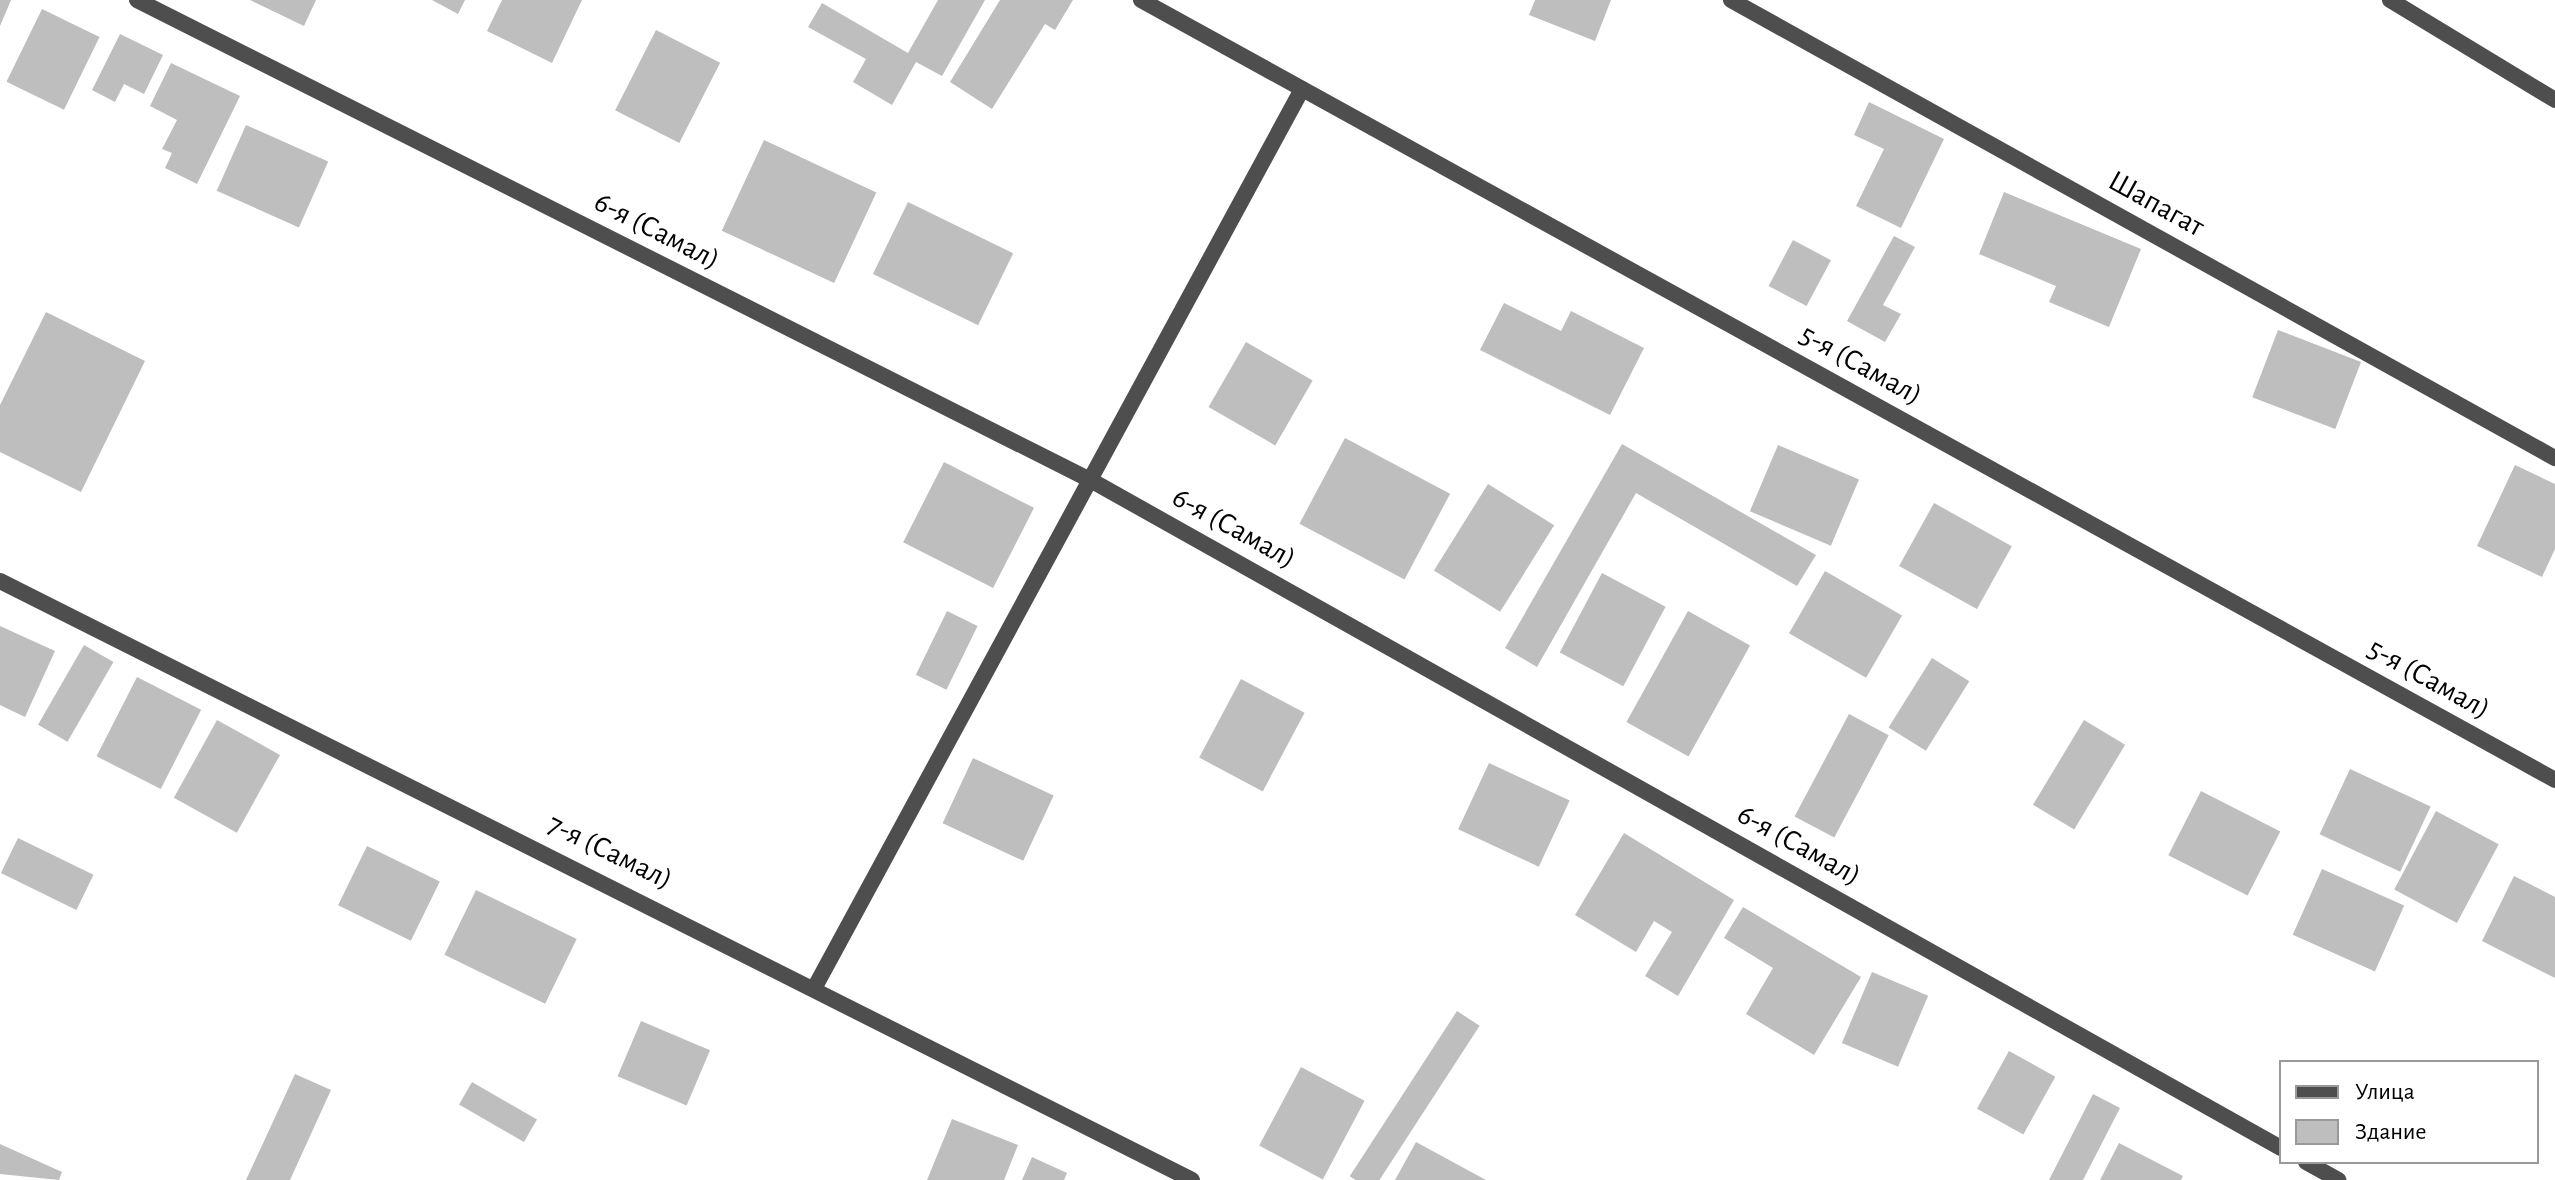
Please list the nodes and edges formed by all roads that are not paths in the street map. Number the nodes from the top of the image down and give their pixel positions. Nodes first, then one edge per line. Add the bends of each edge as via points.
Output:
1 (137, 0) edge
2 (1141, 0) edge
3 (2390, 0) edge
4 (1737, 2) edge
5 (1302, 89) junction
6 (2555, 100) edge
7 (2555, 458) edge
8 (1094, 482) junction
9 (0, 581) edge
10 (2555, 780) edge
11 (816, 985) junction
12 (2279, 1147) edge
13 (2310, 1164) edge
14 (1192, 1180) edge
15 (2338, 1180) edge

1 - 8 street, 6-я (Самал)
2 - 5 street, 5-я (Самал)
3 - 6 street
4 - 7 street, Шапагат
5 - 8 street
5 - 10 street, 5-я (Самал)
8 - 11 street
8 - 12 street, 6-я (Самал)
9 - 11 street, 7-я (Самал)
11 - 14 street, 7-я (Самал)
13 - 15 street

